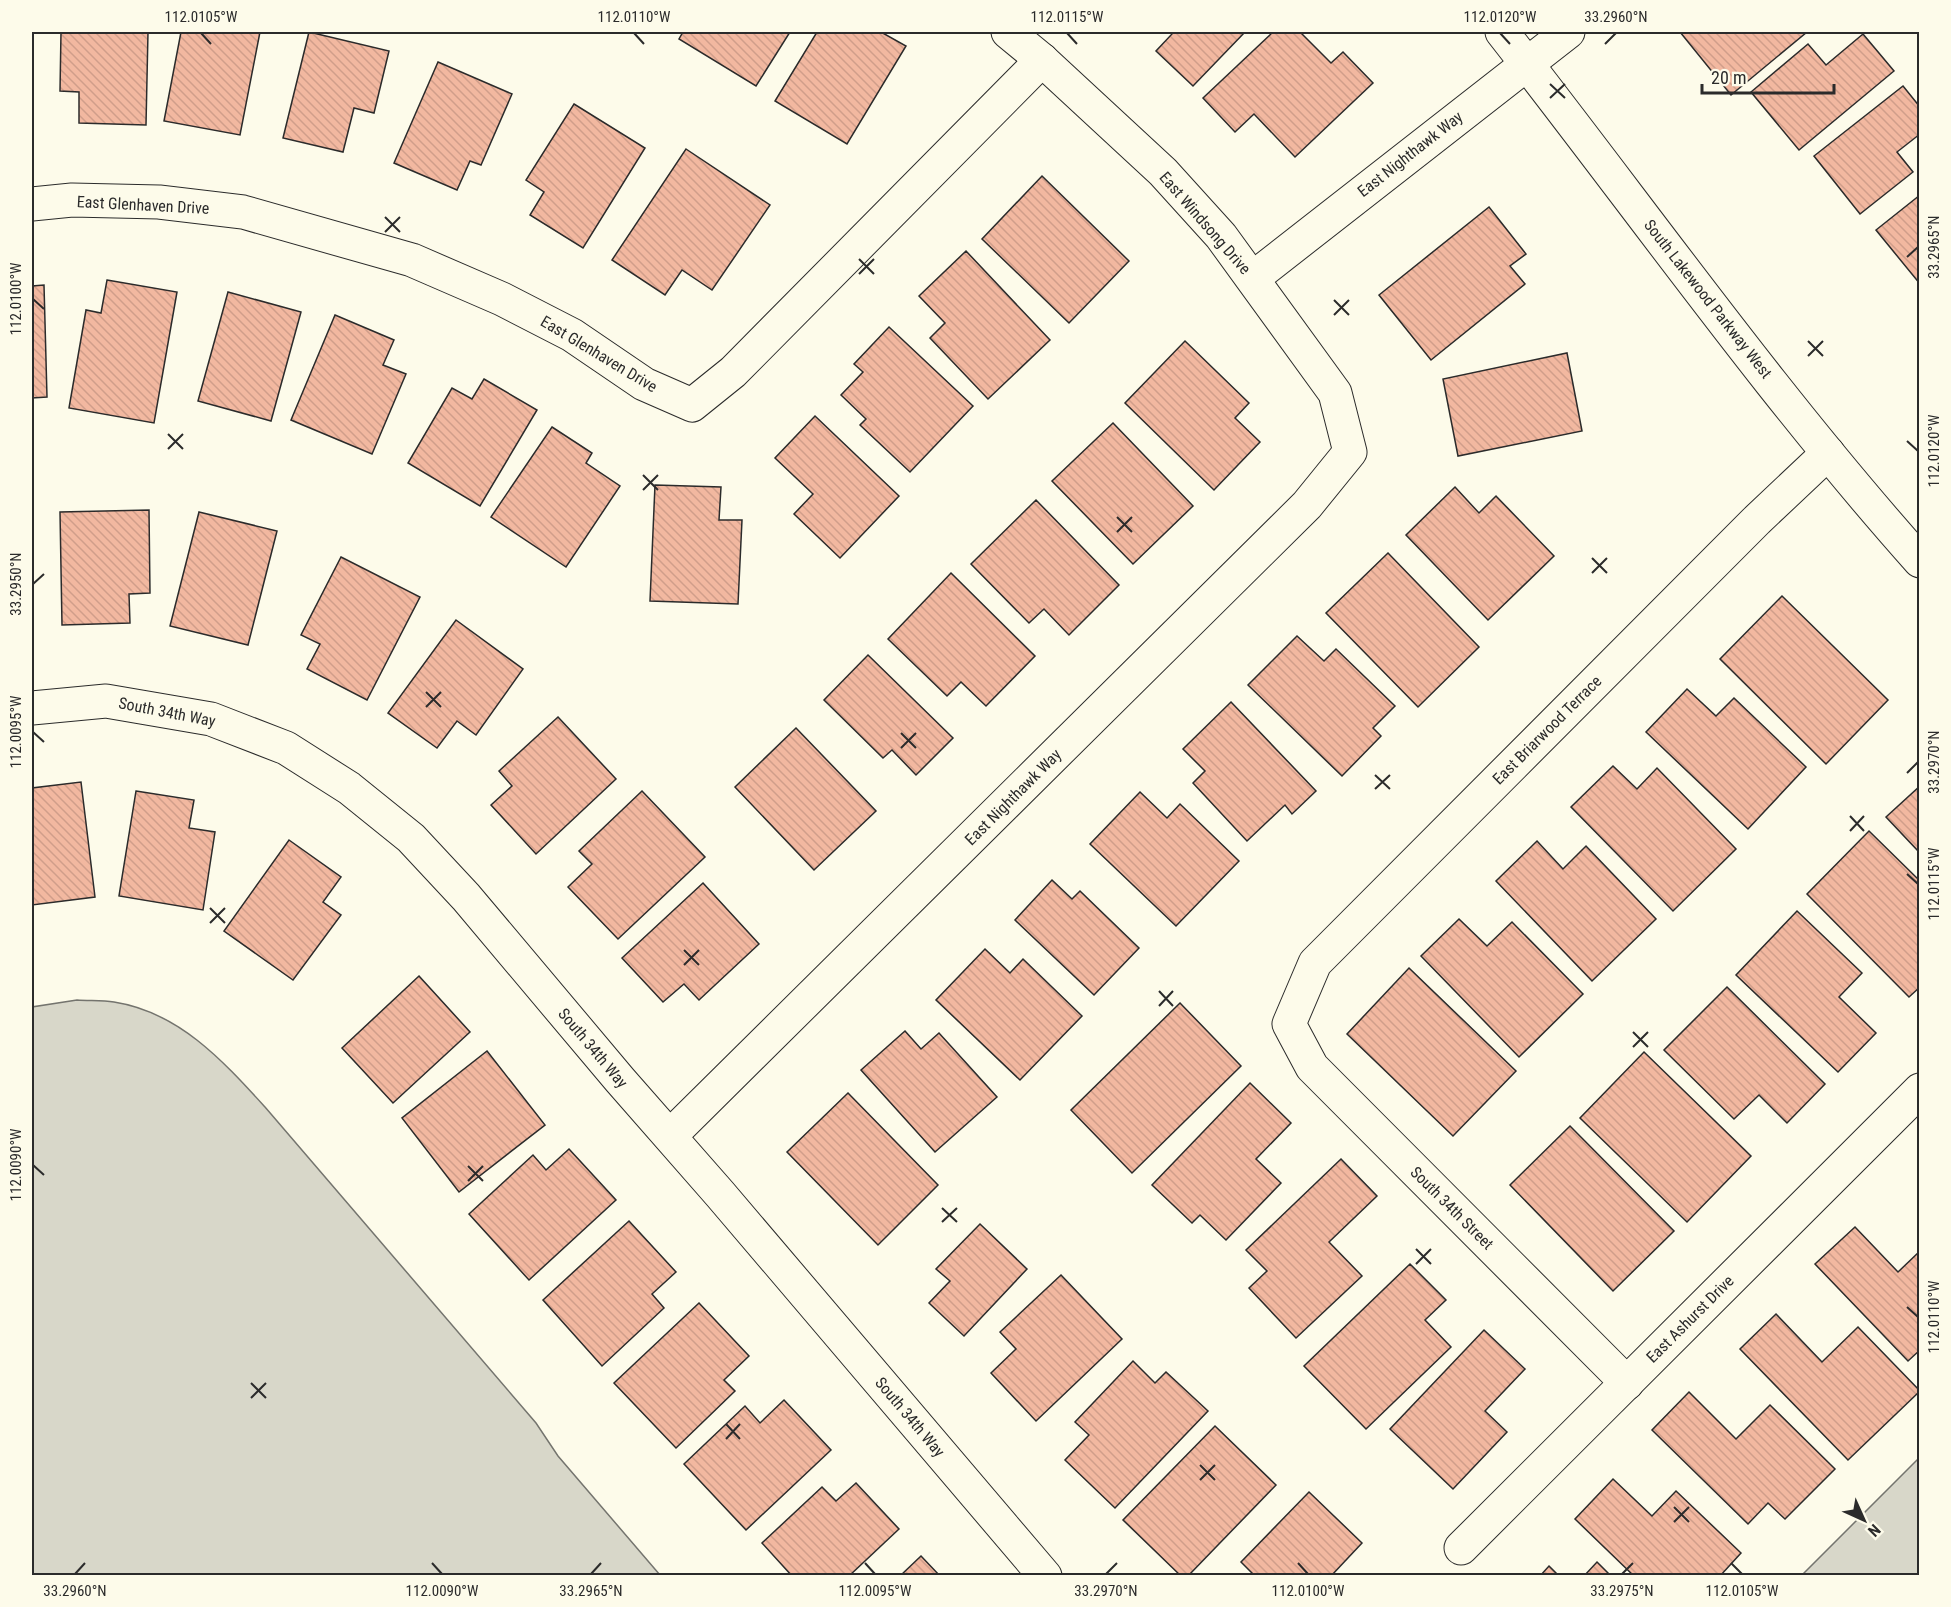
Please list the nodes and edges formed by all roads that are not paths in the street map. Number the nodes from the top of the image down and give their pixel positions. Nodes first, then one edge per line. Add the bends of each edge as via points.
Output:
1 (1008, 32) edge
2 (1502, 32) edge
3 (1568, 32) edge
4 (1042, 60) junction
5 (1527, 63) junction
6 (32, 204) edge
7 (1252, 278) junction
8 (1350, 452) joint
9 (1828, 453) junction
10 (1920, 561) edge
11 (32, 708) edge
12 (1289, 1024) joint
13 (1920, 1090) edge
14 (670, 1136) junction
15 (1627, 1383) junction
16 (1461, 1548) dead end
17 (1045, 1575) edge

1 - 4 street, East Windsong Drive
2 - 5 street, South Lakewood Parkway West
3 - 5 street, East Nighthawk Way
4 - 6 street, East Glenhaven Drive via 733,372 692,405 644,384 572,335 502,298 412,260 243,212 159,202 72,200
4 - 7 street, East Windsong Drive via 1163,172 1221,236
5 - 7 street, East Nighthawk Way
5 - 9 street, South Lakewood Parkway West
7 - 8 street, East Windsong Drive via 1335,393
8 - 14 street, East Nighthawk Way via 1298,514
9 - 10 street, South Lakewood Parkway West
9 - 12 street, East Briarwood Terrace via 1315,963
11 - 14 street, South 34th Way via 106,701 211,718 286,748 349,788 411,838 466,897
12 - 15 street, South 34th Street via 1312,1067
13 - 15 street, East Ashurst Drive
14 - 17 street, South 34th Way
15 - 16 street, East Ashurst Drive

